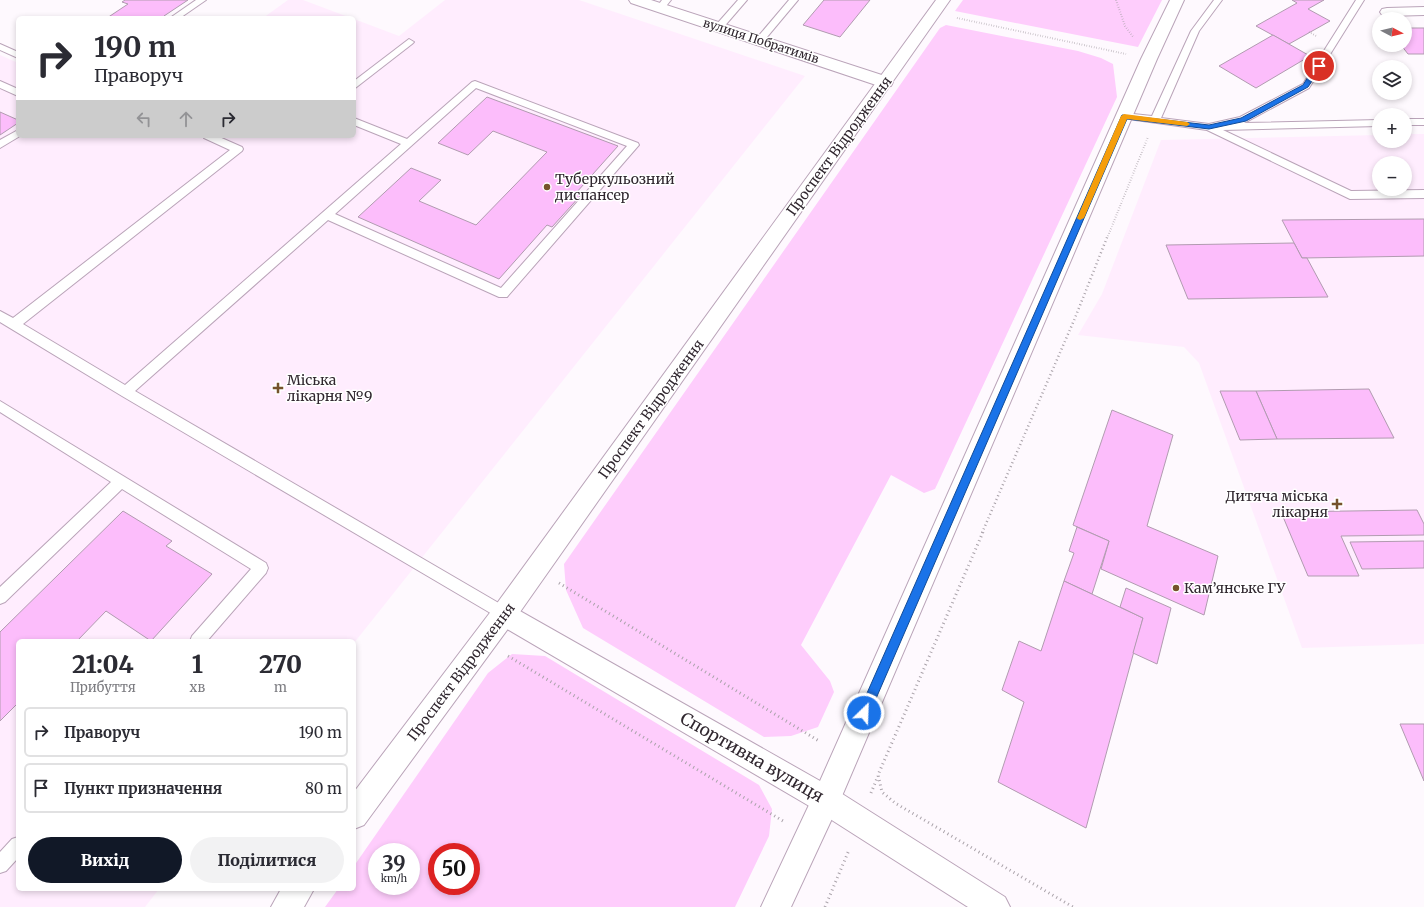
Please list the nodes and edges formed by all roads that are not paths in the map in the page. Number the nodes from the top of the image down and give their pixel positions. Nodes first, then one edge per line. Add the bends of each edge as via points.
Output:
1 (202, 0) edge
2 (636, 0) edge
3 (743, 0) edge
4 (794, 0) edge
5 (1177, 0) edge
6 (1218, 0) edge
7 (1360, 0) edge
8 (663, 4) edge
9 (939, 7) edge
10 (1412, 12) edge
11 (1424, 12) edge
12 (177, 16) edge
13 (719, 27) junction
14 (758, 40) junction
15 (409, 42) dead end
16 (0, 47) edge
17 (16, 53) edge
18 (885, 82) junction
19 (0, 84) edge
20 (356, 84) edge
21 (16, 92) edge
22 (1124, 116) junction
23 (1155, 120) junction
24 (356, 122) edge
25 (1412, 122) edge
26 (1424, 122) edge
27 (1372, 123) edge
28 (1209, 127) junction
29 (16, 134) edge
30 (213, 138) edge
31 (408, 143) junction
32 (0, 146) edge
33 (1424, 194) edge
34 (328, 215) junction
35 (0, 316) edge
36 (14, 324) junction
37 (126, 392) junction
38 (0, 406) edge
39 (121, 481) junction
40 (0, 597) edge
41 (504, 614) junction
42 (199, 639) edge
43 (826, 800) junction
44 (356, 812) edge
45 (16, 847) edge
46 (0, 865) edge
47 (298, 891) edge
48 (286, 907) edge
49 (776, 907) edge
50 (995, 907) edge

1 - 12 lane
2 - 8 main road, вулиця Побратимів
3 - 13 lane
4 - 14 lane
5 - 22 main road
6 - 23 lane via 1195,31
7 - 28 lane via 1306,86 1243,120
8 - 13 main road, вулиця Побратимів
9 - 18 main road, Проспект Відродження
10 - 11 main road
13 - 14 main road, вулиця Побратимів
14 - 18 main road, вулиця Побратимів
15 - 20 lane
16 - 17 lane
18 - 41 main road, Проспект Відродження
19 - 21 lane
22 - 23 lane
22 - 43 main road
23 - 28 lane
24 - 31 lane
25 - 26 lane
27 - 28 lane
28 - 33 lane via 1350,195
29 - 32 lane
30 - 36 lane via 238,149
31 - 34 lane
31 - 34 lane via 475,84 634,145 503,294
34 - 37 lane
35 - 36 lane
36 - 37 lane
37 - 41 lane
38 - 39 lane
39 - 40 lane
39 - 42 lane via 261,568
41 - 43 main road, Спортивна вулиця
41 - 44 main road, Проспект Відродження
43 - 49 main road
43 - 50 main road, Спортивна вулиця
45 - 46 lane
47 - 48 main road

